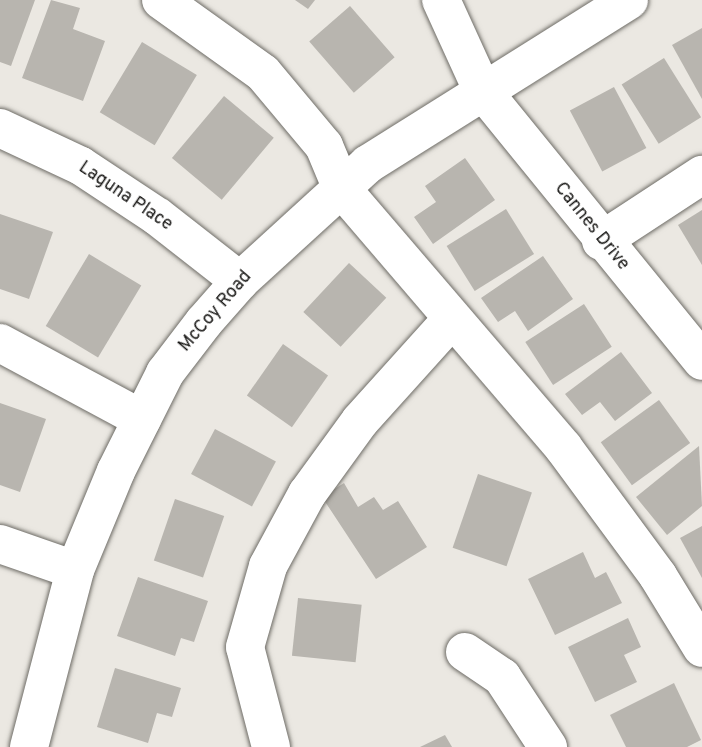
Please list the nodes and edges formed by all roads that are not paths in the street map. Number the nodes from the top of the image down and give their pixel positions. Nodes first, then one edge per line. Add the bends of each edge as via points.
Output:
1 (161, 0) edge
2 (441, 0) edge
3 (629, 0) edge
4 (482, 90) junction
5 (0, 128) edge
6 (702, 175) edge
7 (342, 189) junction
8 (601, 241) junction
9 (240, 281) junction
10 (452, 320) junction
11 (0, 343) edge
12 (702, 360) edge
13 (142, 419) junction
14 (0, 544) edge
15 (75, 570) junction
16 (702, 648) edge
17 (465, 652) dead end
18 (29, 747) edge
19 (271, 747) edge
20 (548, 747) edge

1 - 7 street via 262,73 324,146
2 - 4 street, Cannes Drive
3 - 4 street, McCoy Road
4 - 7 street, McCoy Road via 368,164
4 - 8 street, Cannes Drive
5 - 9 street, Laguna Place via 81,166 158,217
6 - 8 street
7 - 9 street, McCoy Road
7 - 10 street
8 - 12 street, Cannes Drive
9 - 13 street, McCoy Road via 165,373
10 - 16 street via 563,447 658,576
10 - 19 street via 360,421 307,494 268,566 245,647
11 - 13 street
13 - 15 street, McCoy Road
14 - 15 street
15 - 18 street, McCoy Road
17 - 20 street via 502,677

